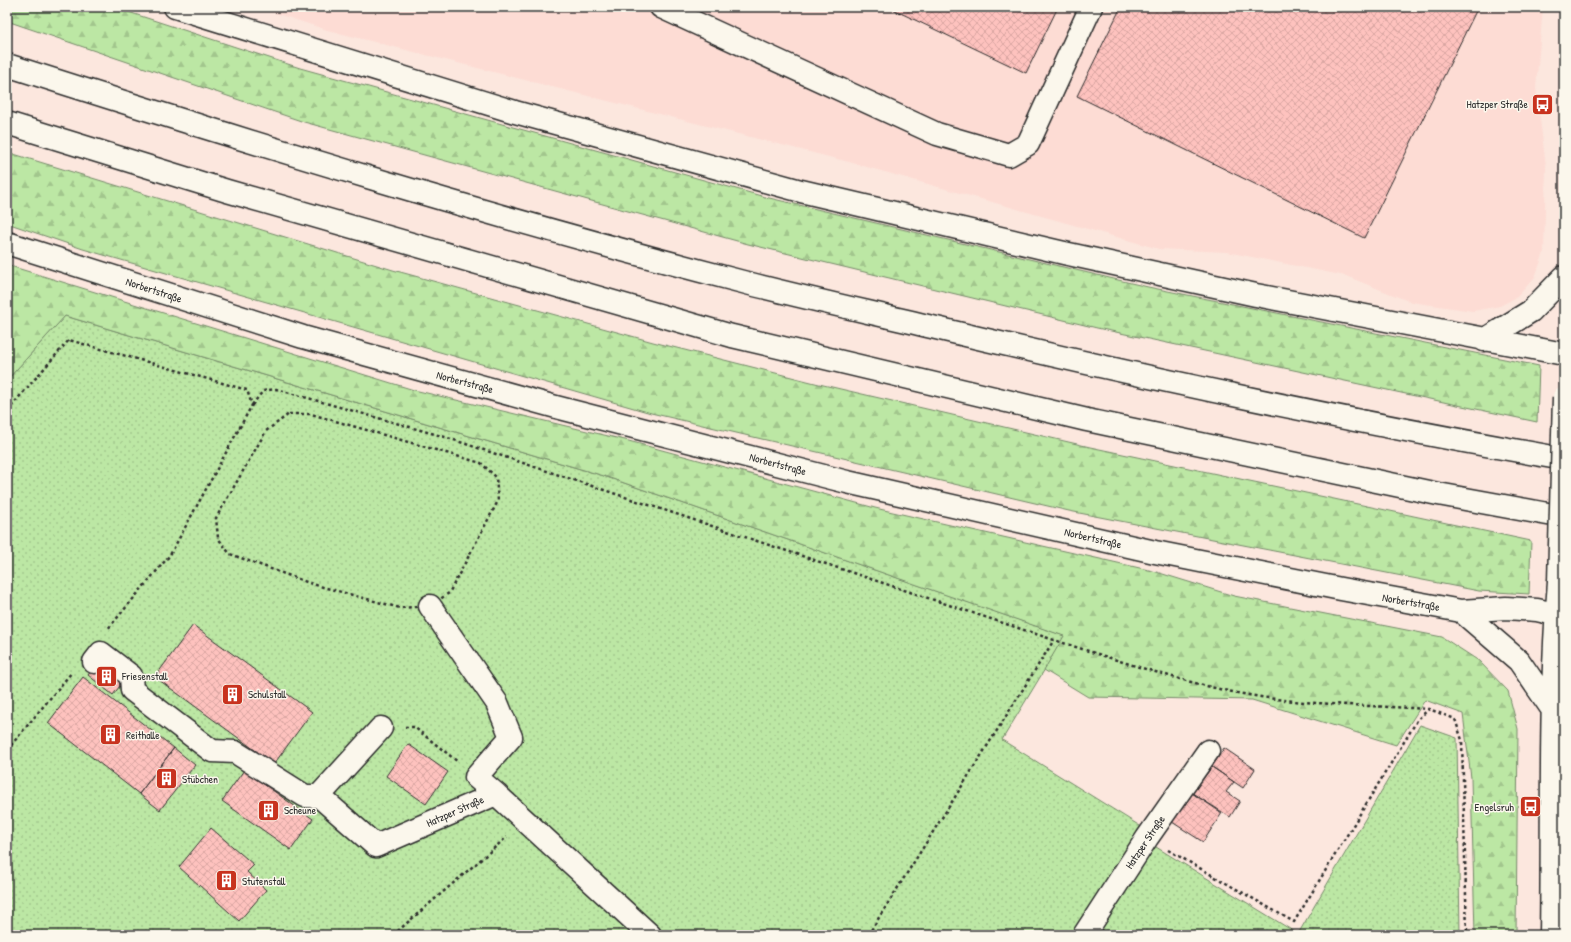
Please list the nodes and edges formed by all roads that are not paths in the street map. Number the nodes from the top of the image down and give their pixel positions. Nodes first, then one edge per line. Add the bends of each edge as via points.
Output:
1 (175, 7) edge
2 (661, 7) edge
3 (1091, 7) edge
4 (7, 65) edge
5 (7, 123) edge
6 (7, 243) edge
7 (1564, 277) edge
8 (1484, 340) junction
9 (1564, 354) edge
10 (1564, 394) edge
11 (1564, 397) edge
12 (1564, 460) edge
13 (1564, 517) edge
14 (430, 606) road end
15 (1461, 611) junction
16 (1560, 615) edge
17 (85, 664) road end
18 (1552, 709) junction
19 (381, 728) road end
20 (1208, 751) dead end
21 (496, 794) junction
22 (319, 796) junction
23 (650, 935) edge
24 (1084, 935) edge
25 (1550, 935) edge

1 - 8 main road via 515,112 801,191 1094,259
2 - 3 main road via 937,134 1009,155 1028,144
4 - 12 main road via 241,140 544,228 745,282 1096,366 1452,440
5 - 13 main road via 227,191 732,336 1095,421 1438,494
6 - 15 main road, Norbertstraße via 303,337 556,407 847,482 1155,552
7 - 8 main road via 1531,312
8 - 9 main road
10 - 11 main road
11 - 16 main road, bridge
14 - 21 main road via 498,702 511,737 476,777
15 - 16 main road, Norbertstraße via 1506,608
15 - 18 main road via 1519,662
16 - 18 main road
17 - 22 main road via 101,653 131,676 132,690 212,751 235,752 305,796
18 - 25 main road
19 - 22 main road
20 - 24 main road, Hatzper Straße
21 - 22 main road, Hatzper Straße via 376,846
21 - 23 main road, Hatzper Straße

